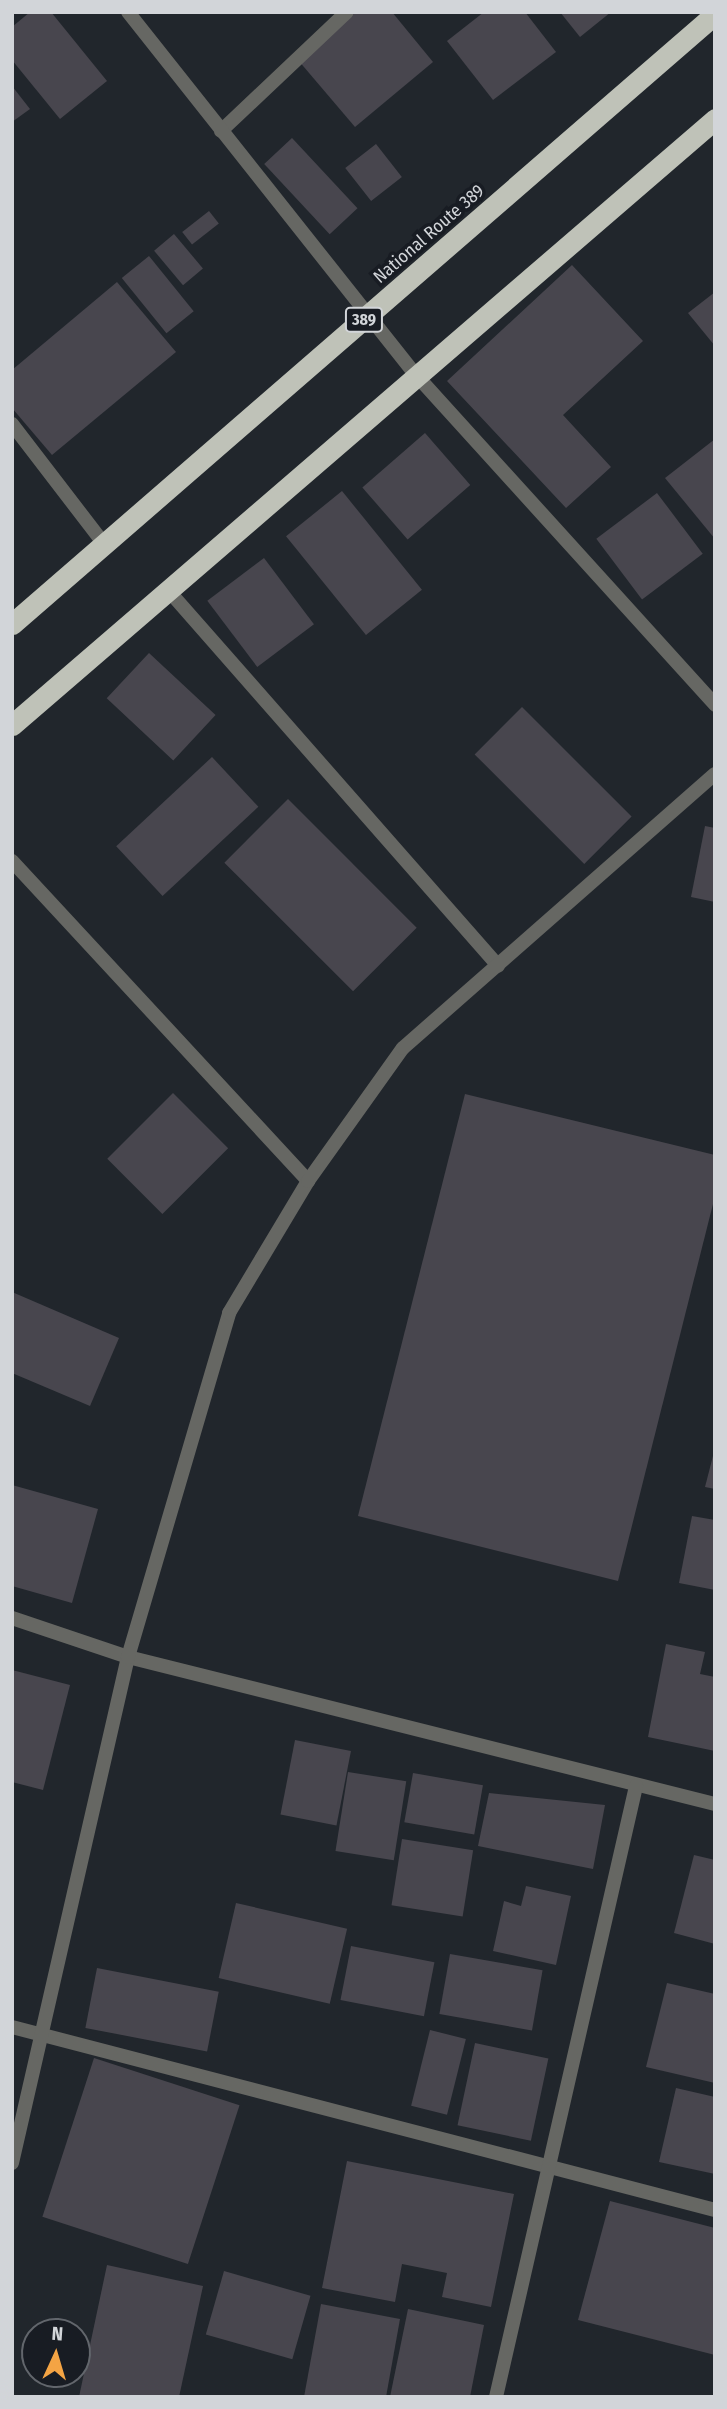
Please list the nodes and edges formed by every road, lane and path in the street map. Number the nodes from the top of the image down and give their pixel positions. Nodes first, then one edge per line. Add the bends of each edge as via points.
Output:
1 (128, 12) edge
2 (347, 12) edge
3 (715, 14) edge
4 (715, 119) edge
5 (222, 131) junction
6 (369, 316) junction
7 (416, 376) junction
8 (12, 424) edge
9 (104, 544) junction
10 (168, 590) junction
11 (12, 624) edge
12 (715, 705) edge
13 (12, 724) edge
14 (715, 774) edge
15 (12, 861) edge
16 (498, 965) junction
17 (308, 1181) junction
18 (12, 1618) edge
19 (128, 1657) junction
20 (636, 1786) junction
21 (715, 1804) edge
22 (12, 2027) edge
23 (44, 2035) junction
24 (12, 2163) edge
25 (549, 2168) junction
26 (715, 2210) edge
27 (496, 2397) edge

1 - 5 street
2 - 5 street
3 - 6 highway, National Route 389 / 389
4 - 7 highway
5 - 6 street
6 - 7 street
6 - 9 highway, National Route 389 / 389
7 - 10 highway
7 - 12 street
8 - 9 street
9 - 11 highway, National Route 389 / 389
10 - 13 highway
10 - 16 street
14 - 16 street
15 - 17 street
16 - 17 street via 403,1048
17 - 19 street via 229,1313
18 - 19 street
19 - 20 street
19 - 23 street
20 - 21 street
20 - 25 street
22 - 23 street
23 - 24 street
23 - 25 street
25 - 26 street
25 - 27 street

